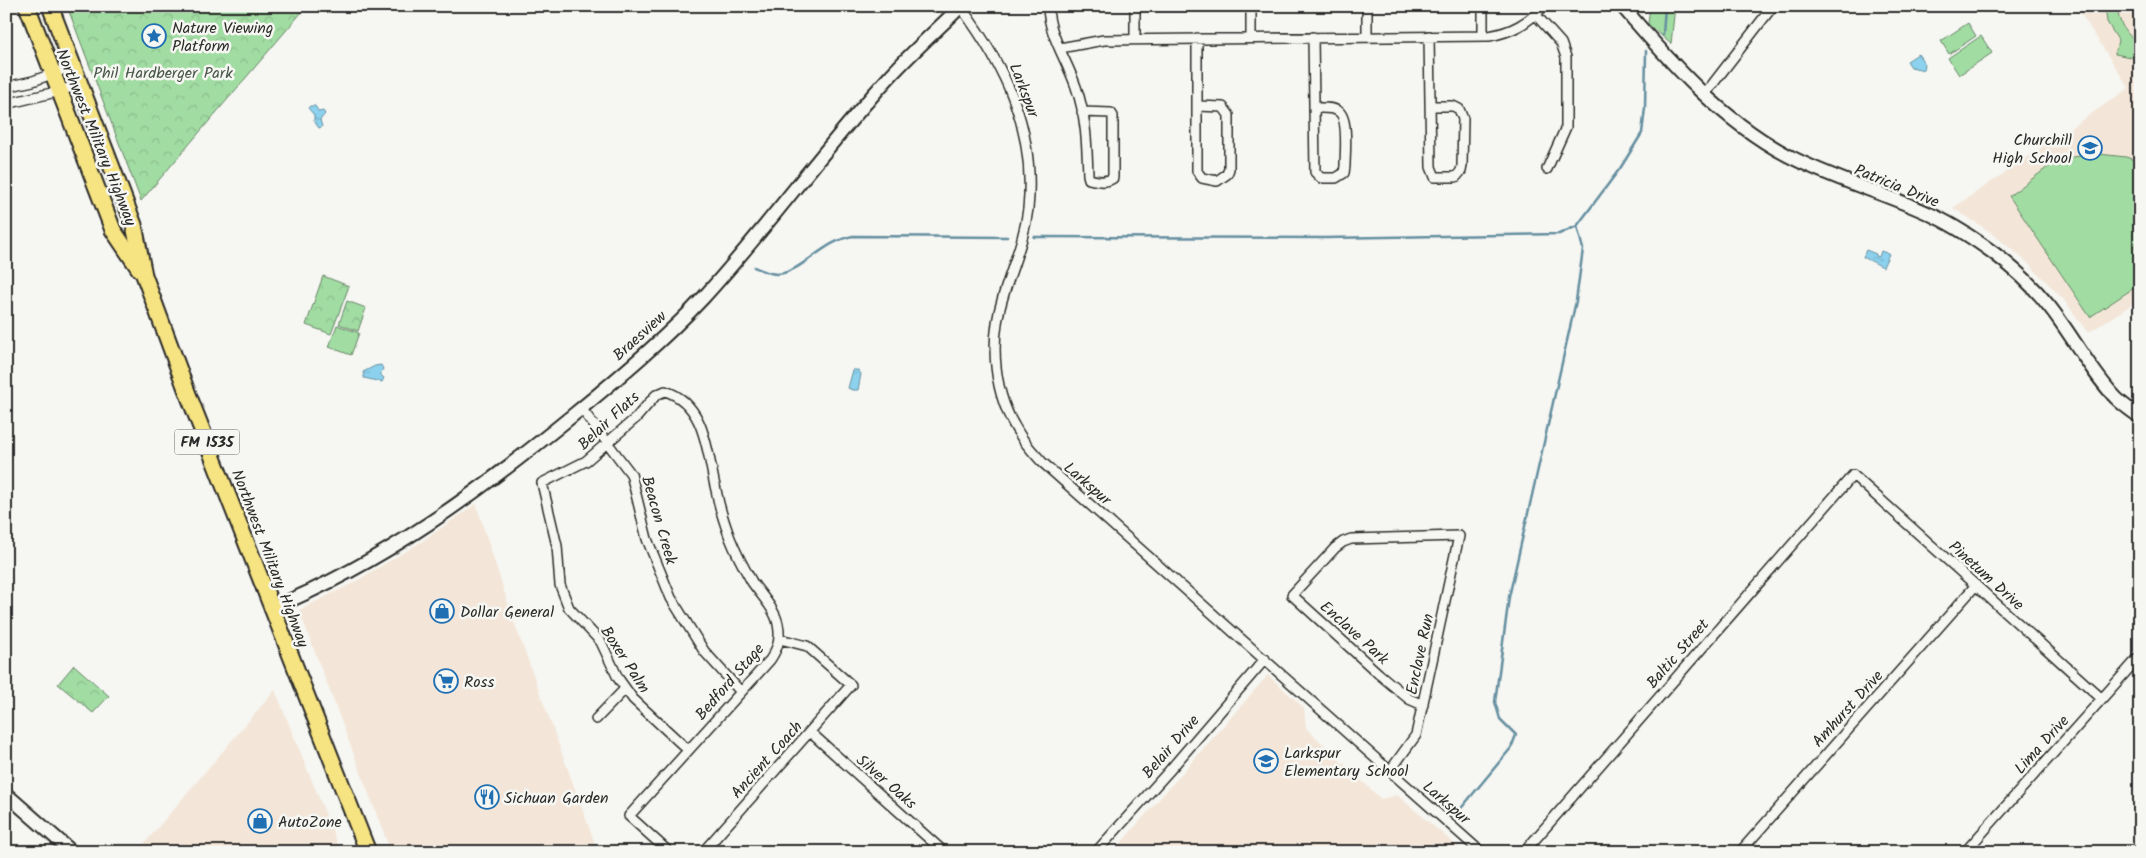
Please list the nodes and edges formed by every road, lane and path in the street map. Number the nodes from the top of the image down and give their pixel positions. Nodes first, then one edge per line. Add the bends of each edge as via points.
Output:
1 (27, 6) edge
2 (50, 6) edge
3 (961, 6) edge
4 (1048, 6) edge
5 (1135, 6) edge
6 (1251, 6) edge
7 (1367, 6) edge
8 (1483, 6) edge
9 (1544, 6) edge
10 (1622, 6) edge
11 (1774, 6) edge
12 (1536, 15) junction
13 (1429, 36) junction
14 (1483, 36) junction
15 (1313, 37) junction
16 (1367, 37) junction
17 (1197, 38) junction
18 (1251, 38) junction
19 (1135, 39) junction
20 (1060, 48) junction
21 (73, 66) junction
22 (53, 73) junction
23 (80, 84) junction
24 (6, 88) edge
25 (60, 91) junction
26 (1705, 94) junction
27 (6, 104) edge
28 (1197, 106) junction
29 (1430, 106) junction
30 (1314, 108) junction
31 (1082, 112) junction
32 (1547, 169) dead end
33 (144, 275) junction
34 (665, 391) joint
35 (581, 408) junction
36 (2140, 417) edge
37 (607, 444) junction
38 (1853, 475) joint
39 (542, 483) joint
40 (1976, 585) junction
41 (1292, 595) joint
42 (272, 608) junction
43 (780, 639) junction
44 (2140, 656) edge
45 (1265, 659) junction
46 (625, 688) junction
47 (741, 692) junction
48 (2101, 698) junction
49 (1424, 705) junction
50 (596, 719) dead end
51 (810, 732) junction
52 (688, 750) junction
53 (1390, 771) junction
54 (6, 794) edge
55 (72, 852) edge
56 (368, 852) edge
57 (669, 852) edge
58 (703, 852) edge
59 (944, 852) edge
60 (1096, 852) edge
61 (1481, 852) edge
62 (1524, 852) edge
63 (1740, 852) edge
64 (1964, 852) edge

1 - 22 main road, Northwest Military Highway / FM 1535
2 - 21 main road, Northwest Military Highway / FM 1535
3 - 35 street, Braesview via 890,76 701,299
3 - 45 street, Larkspur via 992,51 1008,82 1022,123 1028,157 1024,234 1003,296 996,336 997,371 1012,420 1020,436 1042,462
4 - 20 street via 1051,28
5 - 19 street
6 - 18 street
7 - 16 street
8 - 14 street
9 - 12 street
10 - 26 street, Patricia Drive
11 - 26 street
12 - 14 street via 1511,31
12 - 32 street via 1561,43 1566,57 1566,127
13 - 14 street
13 - 16 street
13 - 29 street
15 - 16 street
15 - 18 street
15 - 30 street
17 - 18 street
17 - 19 street
17 - 28 street
19 - 20 street via 1087,41
20 - 31 street via 1077,89
21 - 22 street
21 - 23 main road, Northwest Military Highway / FM 1535
22 - 24 street
22 - 25 main road, Northwest Military Highway / FM 1535
23 - 25 street
23 - 33 main road, Northwest Military Highway / FM 1535 via 134,225
25 - 27 street
25 - 33 main road, Northwest Military Highway / FM 1535 via 113,230
26 - 36 street, Patricia Drive via 1740,125 1787,155 1935,216 1994,254 2019,274 2049,306 2116,399
28 - 28 street via 1197,170 1202,178 1217,181 1229,169 1229,115 1223,107
29 - 29 street via 1453,106 1459,109 1463,119 1462,166 1456,177 1439,178 1432,173
30 - 30 street via 1315,172 1321,178 1336,178 1344,172 1345,166 1344,118 1333,108
31 - 31 street via 1089,178 1110,180 1113,178 1113,116 1111,113
33 - 42 main road, Northwest Military Highway / FM 1535
34 - 37 street, Belair Flats via 656,395
34 - 43 street, Bedford Stage via 678,395 700,425 708,444 715,489 730,540 752,582 773,611
35 - 37 street, Beacon Creek
35 - 42 street, Braesview via 482,487 413,534 344,575
37 - 39 street, Belair Flats via 577,467
37 - 47 street, Beacon Creek via 634,480 647,539 671,598 704,650
38 - 40 street, Pinetum Drive
38 - 62 street, Baltic Street
39 - 46 street, Boxer Palm via 557,546 563,596 577,618 601,642
40 - 48 street, Pinetum Drive
40 - 63 street, Amhurst Drive
41 - 49 street, Enclave Park via 1391,684
41 - 49 street, Enclave Run via 1335,548 1351,539 1459,536
42 - 56 main road, Northwest Military Highway / FM 1535
43 - 47 street, Bedford Stage via 770,660
43 - 51 street, Ancient Coach via 807,646 851,685
44 - 48 street, Lima Drive
45 - 53 street, Larkspur
45 - 60 street, Belair Drive
46 - 50 street
46 - 52 street, Boxer Palm via 645,712
47 - 52 street, Bedford Stage
48 - 64 street, Lima Drive
49 - 53 street, Enclave Run via 1416,735
51 - 58 street, Ancient Coach
51 - 59 street, Silver Oaks
52 - 57 street, Bedford Stage via 629,816
53 - 61 street, Larkspur
54 - 55 street

